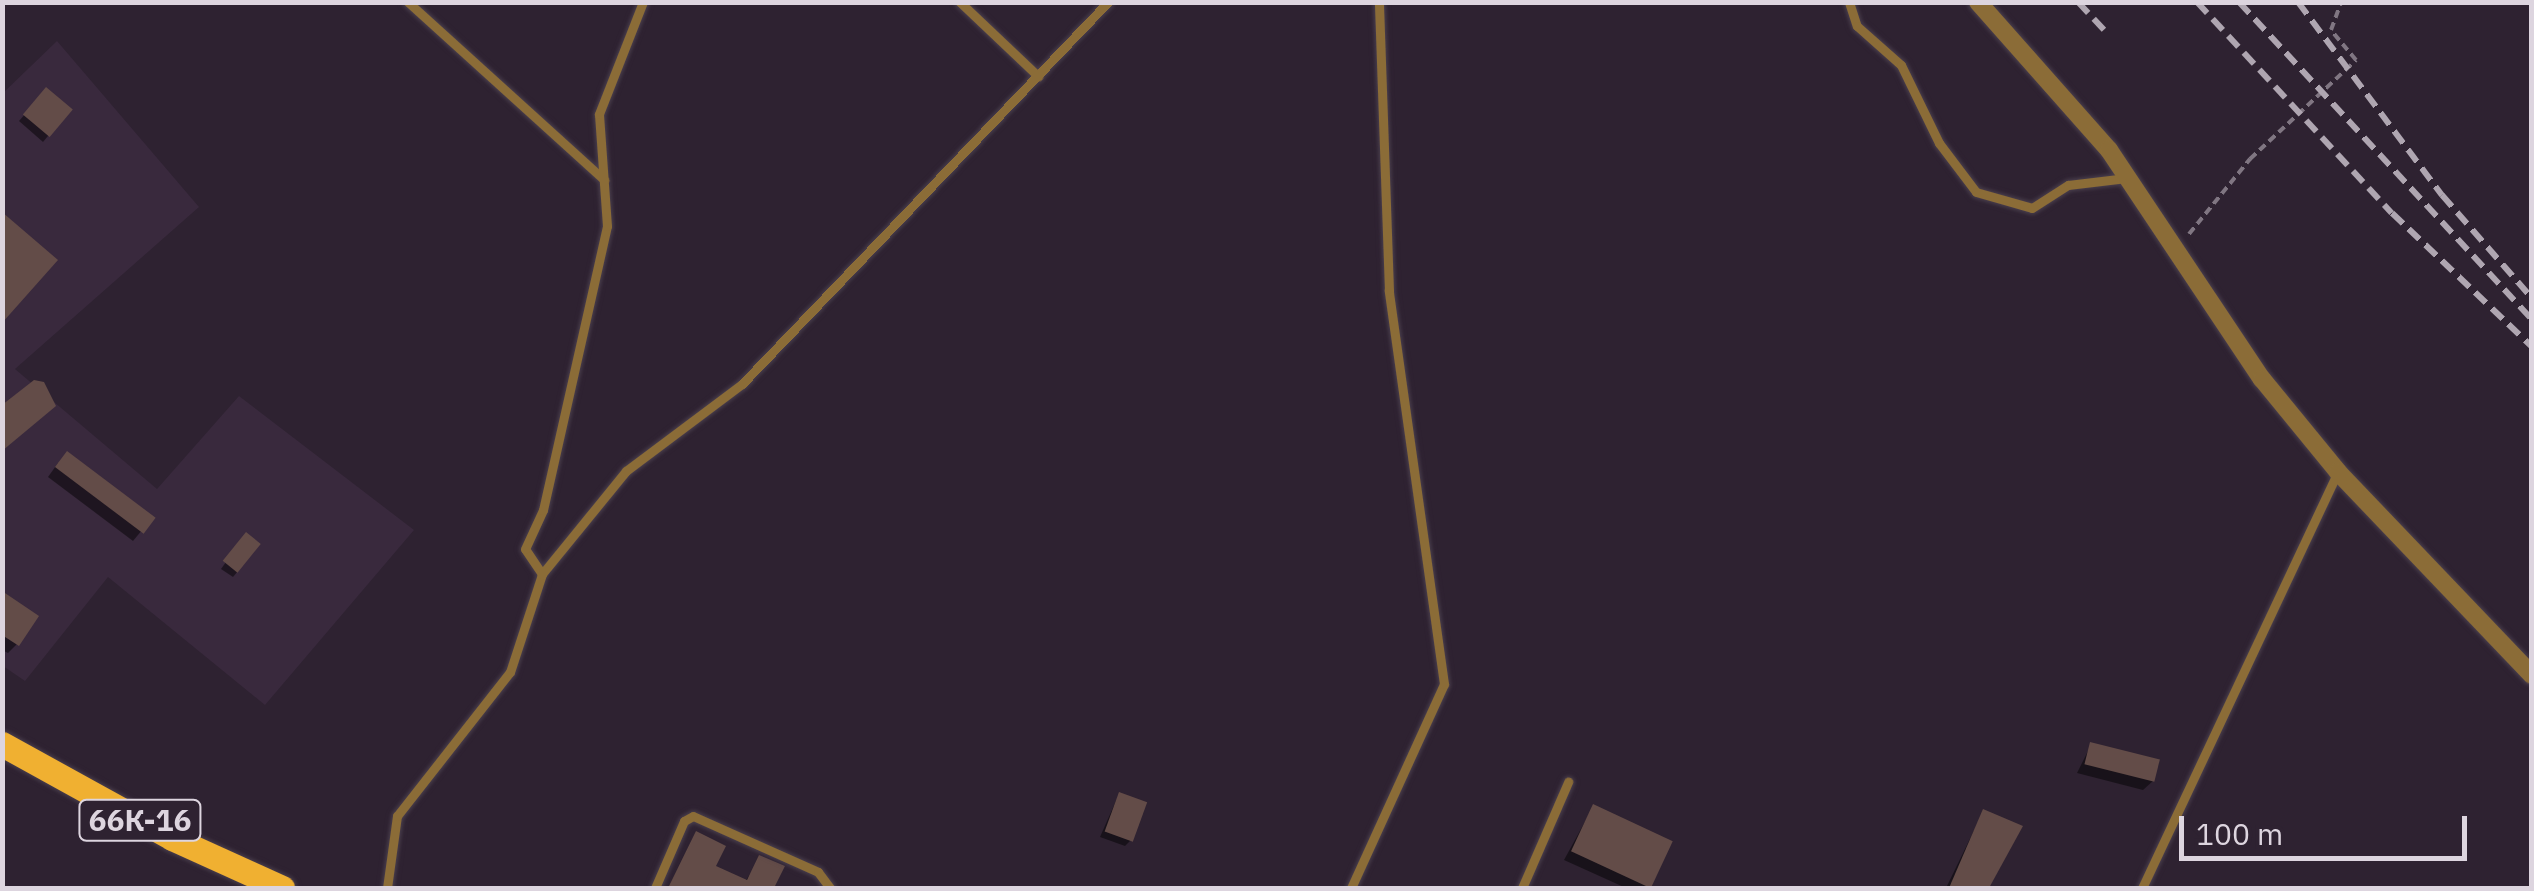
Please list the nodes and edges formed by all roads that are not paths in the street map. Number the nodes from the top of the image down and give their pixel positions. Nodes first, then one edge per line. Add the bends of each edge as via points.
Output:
1 (408, 2) edge
2 (643, 2) edge
3 (960, 2) edge
4 (1108, 2) edge
5 (1379, 2) edge
6 (1849, 2) edge
7 (1978, 2) edge
8 (1038, 76) junction
9 (2127, 178) junction
10 (604, 180) junction
11 (2338, 472) junction
12 (542, 574) junction
13 (2532, 675) edge
14 (2, 744) edge
15 (1568, 782) dead end
16 (252, 882) edge
17 (282, 888) edge
18 (387, 888) edge
19 (655, 888) edge
20 (830, 888) edge
21 (1351, 888) edge
22 (1522, 888) edge
23 (2142, 888) edge

1 - 10 lane
2 - 10 lane via 599,114
3 - 8 lane
4 - 8 lane
5 - 21 lane via 1389,291 1444,684
6 - 9 lane via 1857,26 1901,65 1938,142 1976,192 2032,208 2068,185
7 - 9 street
8 - 12 lane via 742,384 626,472
9 - 11 street via 2262,379
10 - 12 lane via 606,226 543,510 525,549
11 - 13 street
11 - 23 lane
12 - 18 lane via 510,672 397,816
14 - 16 main road, 66К-16
15 - 22 lane
16 - 17 main road, 66К-16
19 - 20 lane via 692,816 818,872

